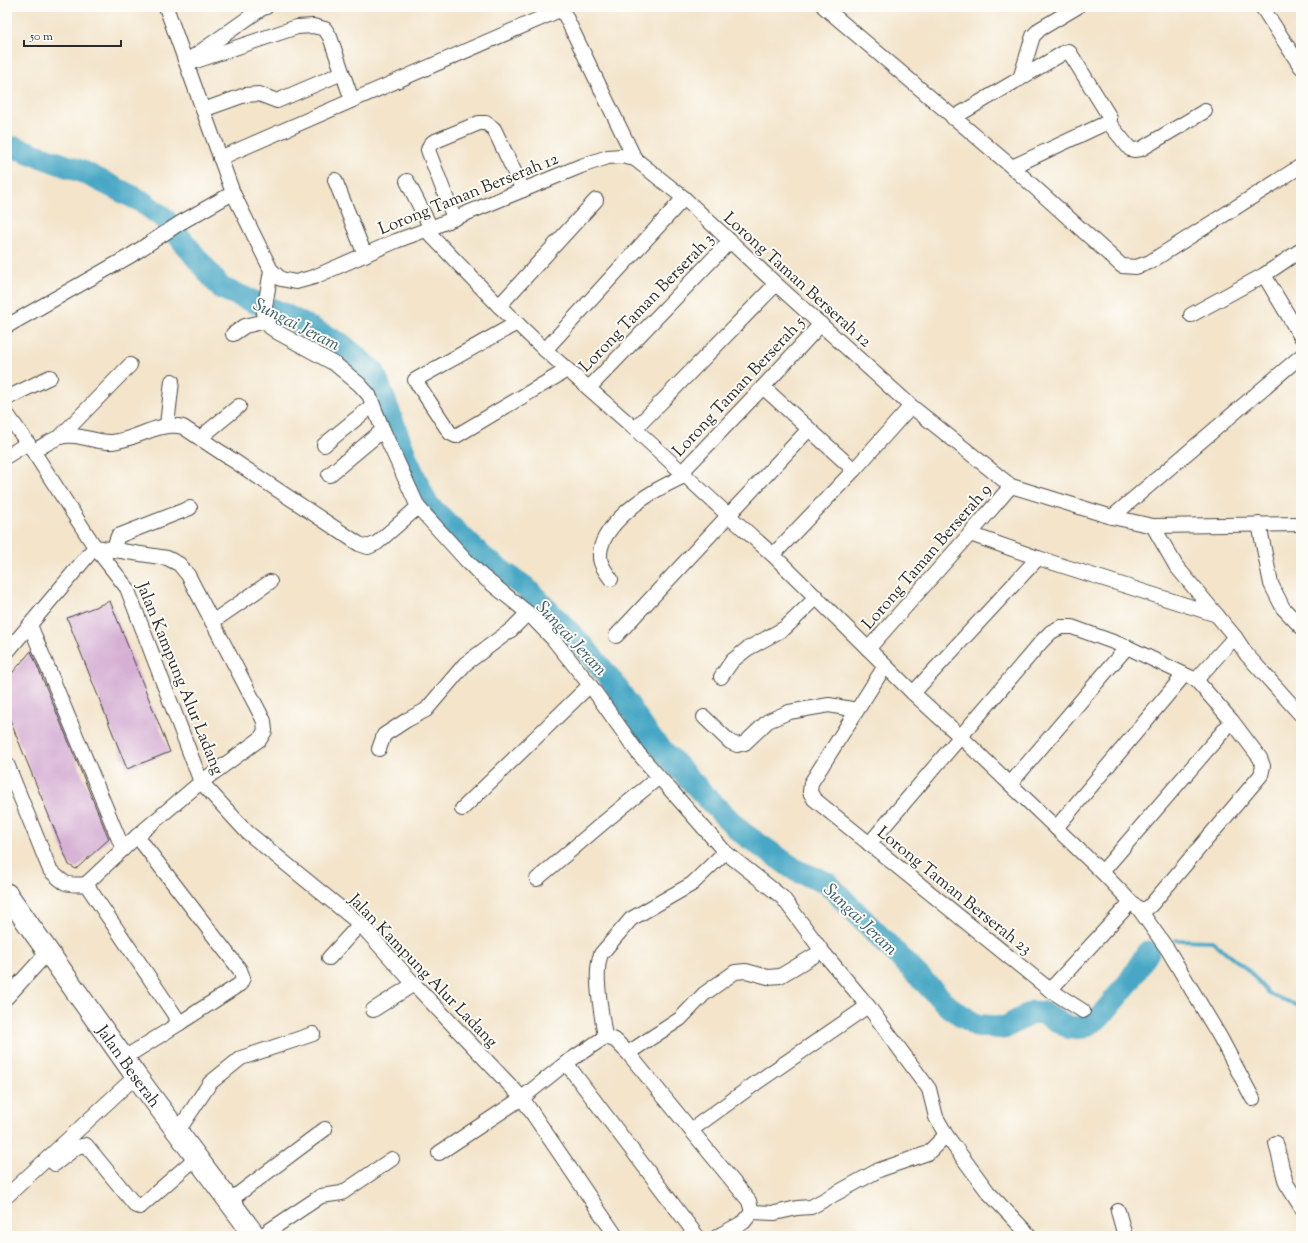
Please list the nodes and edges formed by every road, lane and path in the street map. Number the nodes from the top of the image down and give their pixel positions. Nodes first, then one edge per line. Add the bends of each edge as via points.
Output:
1 (166, 7) edge
2 (266, 7) edge
3 (824, 7) edge
4 (1077, 7) edge
5 (1262, 7) edge
6 (561, 8) edge
7 (187, 63) junction
8 (1301, 67) edge
9 (342, 73) junction
10 (1020, 79) junction
11 (352, 100) junction
12 (203, 110) junction
13 (1205, 112) dead end
14 (953, 118) junction
15 (1108, 122) junction
16 (220, 158) junction
17 (635, 160) junction
18 (1301, 166) edge
19 (1012, 167) junction
20 (335, 180) dead end
21 (407, 181) dead end
22 (523, 190) junction
23 (233, 194) junction
24 (684, 198) junction
25 (596, 200) dead end
26 (454, 218) junction
27 (428, 229) junction
28 (730, 241) junction
29 (1301, 250) edge
30 (365, 255) junction
31 (271, 270) junction
32 (1264, 275) junction
33 (776, 284) junction
34 (499, 306) junction
35 (1191, 315) dead end
36 (265, 317) junction
37 (517, 323) junction
38 (821, 324) junction
39 (7, 326) edge
40 (233, 334) dead end
41 (1301, 337) edge
42 (544, 350) junction
43 (1301, 356) edge
44 (130, 365) dead end
45 (567, 370) junction
46 (50, 377) dead end
47 (172, 381) dead end
48 (764, 387) junction
49 (589, 388) junction
50 (7, 398) edge
51 (373, 405) junction
52 (239, 406) dead end
53 (911, 406) junction
54 (7, 414) edge
55 (167, 425) junction
56 (635, 429) junction
57 (809, 429) junction
58 (383, 430) junction
59 (60, 437) junction
60 (200, 438) junction
61 (324, 445) dead end
62 (30, 447) junction
63 (7, 456) edge
64 (854, 470) junction
65 (684, 474) junction
66 (329, 475) dead end
67 (1011, 486) junction
68 (418, 507) junction
69 (190, 508) dead end
70 (728, 515) junction
71 (1112, 517) junction
72 (1259, 524) junction
73 (1301, 524) edge
74 (1153, 526) junction
75 (970, 534) junction
76 (95, 547) junction
77 (113, 550) junction
78 (773, 555) junction
79 (1038, 558) junction
80 (611, 579) dead end
81 (270, 582) dead end
82 (817, 597) junction
83 (528, 614) junction
84 (1217, 615) junction
85 (212, 622) junction
86 (30, 625) junction
87 (1300, 626) edge
88 (616, 636) dead end
89 (1235, 637) junction
90 (1127, 647) junction
91 (868, 649) junction
92 (7, 652) edge
93 (885, 666) junction
94 (721, 676) dead end
95 (1190, 678) junction
96 (590, 685) junction
97 (913, 693) junction
98 (858, 710) junction
99 (1301, 715) edge
100 (704, 717) dead end
101 (1232, 721) junction
102 (961, 737) junction
103 (379, 749) dead end
104 (7, 764) edge
105 (659, 777) junction
106 (200, 782) junction
107 (1010, 784) junction
108 (462, 809) dead end
109 (1056, 828) junction
110 (137, 836) junction
111 (869, 844) junction
112 (123, 849) junction
113 (726, 852) junction
114 (1102, 872) junction
115 (537, 879) dead end
116 (86, 884) junction
117 (7, 894) edge
118 (1135, 905) junction
119 (360, 924) junction
120 (822, 951) junction
121 (48, 952) junction
122 (329, 958) dead end
123 (414, 984) junction
124 (1050, 990) junction
125 (7, 997) edge
126 (868, 1006) junction
127 (373, 1010) dead end
128 (1083, 1011) dead end
129 (180, 1023) junction
130 (313, 1034) dead end
131 (605, 1037) junction
132 (628, 1052) junction
133 (124, 1058) junction
134 (566, 1063) junction
135 (136, 1076) junction
136 (522, 1098) junction
137 (1253, 1099) dead end
138 (325, 1129) dead end
139 (691, 1130) junction
140 (178, 1131) junction
141 (946, 1135) junction
142 (1276, 1143) dead end
143 (439, 1153) dead end
144 (197, 1157) junction
145 (48, 1158) junction
146 (392, 1159) dead end
147 (7, 1196) edge
148 (229, 1201) junction
149 (1301, 1207) edge
150 (1118, 1211) dead end
151 (752, 1212) junction
152 (255, 1236) edge
153 (261, 1236) edge
154 (616, 1236) edge
155 (697, 1236) edge
156 (718, 1236) edge
157 (1030, 1236) edge
158 (1125, 1236) edge

1 - 7 street
2 - 7 street
3 - 14 street
4 - 10 street via 1033,36
5 - 8 street
6 - 11 street
6 - 17 street
7 - 9 street via 297,27 313,26 325,29 330,37
7 - 12 street
9 - 11 street
9 - 12 street via 277,101 259,94
10 - 14 street
10 - 15 street via 1068,51 1109,116
11 - 16 street
12 - 16 street
13 - 15 street via 1141,149 1134,150 1130,149
14 - 19 street
15 - 19 street
16 - 23 street
17 - 22 street, Lorong Taman Berserah 12 via 608,156
17 - 24 street, Lorong Taman Berserah 12
18 - 19 street via 1150,262 1136,267 1122,266
20 - 30 street
21 - 27 street
22 - 26 street, Lorong Taman Berserah 12
22 - 26 street via 494,129 486,123 479,123 433,142 428,150
23 - 31 street
23 - 39 street
24 - 28 street, Lorong Taman Berserah 12
24 - 42 street
25 - 34 street
26 - 27 street, Lorong Taman Berserah 12
27 - 30 street, Lorong Taman Berserah 12
27 - 34 street
28 - 33 street, Lorong Taman Berserah 12
28 - 49 street, Lorong Taman Berserah 3
29 - 32 street
30 - 31 street, Lorong Taman Berserah 12 via 296,282 281,279
31 - 36 street
32 - 35 street
32 - 41 street
33 - 38 street, Lorong Taman Berserah 12
33 - 56 street
34 - 37 street
36 - 40 street
36 - 51 street via 270,327 277,332 335,364 359,384 369,395
37 - 42 street
37 - 45 street via 415,380 450,433 456,436
38 - 48 street, Lorong Taman Berserah 5
38 - 53 street, Lorong Taman Berserah 12
42 - 45 street
43 - 71 street
44 - 59 street
45 - 49 street
46 - 50 street
47 - 55 street
48 - 57 street
48 - 65 street, Lorong Taman Berserah 5
49 - 56 street
51 - 58 street
51 - 61 street
52 - 60 street
53 - 64 street
53 - 67 street, Lorong Taman Berserah 12
54 - 62 street, Jalan Kampung Alur Ladang
55 - 59 street via 110,442 71,436
55 - 60 street via 183,427
56 - 65 street
57 - 64 street
57 - 70 street
58 - 66 street
58 - 68 street
59 - 62 street
60 - 68 street via 359,544 368,546 377,543
62 - 63 street
62 - 76 street, Jalan Kampung Alur Ladang
64 - 78 street
65 - 70 street
65 - 80 street, Lorong Taman Berserah 5 via 627,511 606,536 600,561
67 - 71 street, Lorong Taman Berserah 12
67 - 75 street, Lorong Taman Berserah 9
68 - 83 street via 482,576
69 - 77 street via 118,536
70 - 78 street
70 - 88 street
71 - 74 street, Lorong Taman Berserah 12
72 - 73 street, Lorong Taman Berserah 12
72 - 74 street, Lorong Taman Berserah 12
72 - 87 street via 1271,584 1283,608
74 - 84 street via 1176,566
75 - 79 street
75 - 91 street, Lorong Taman Berserah 9
76 - 77 street
76 - 86 street
76 - 106 street, Jalan Kampung Alur Ladang via 127,588
77 - 85 street via 167,558 179,564 188,575
78 - 82 street
79 - 84 street
79 - 97 street
81 - 85 street
82 - 91 street
82 - 94 street via 785,628 747,649 732,661
83 - 96 street via 553,639
83 - 103 street via 511,630 464,664 429,707 384,735
84 - 89 street
85 - 106 street via 264,721 265,731 260,739
86 - 92 street
86 - 112 street
89 - 95 street
89 - 99 street via 1247,655
90 - 95 street
90 - 102 street via 1072,627 1061,627 1051,632
90 - 107 street
91 - 93 street
93 - 97 street
93 - 98 street
95 - 101 street
95 - 109 street
96 - 105 street via 638,754
96 - 108 street
97 - 102 street
98 - 100 street via 829,705 789,712 768,721 745,743 737,745 730,742
98 - 111 street, Lorong Taman Berserah 23 via 811,783 810,792 814,799
101 - 114 street
101 - 118 street via 1260,758 1263,766 1261,775 1151,904 1146,909
102 - 107 street
102 - 111 street
104 - 116 street via 50,870 61,881 72,886
105 - 113 street
105 - 115 street
106 - 110 street
106 - 119 street, Jalan Kampung Alur Ladang via 247,832
107 - 109 street
109 - 114 street
110 - 112 street
110 - 129 street via 240,970 243,978 240,984
111 - 124 street, Lorong Taman Berserah 23
112 - 116 street
113 - 120 street via 783,898
113 - 131 street via 692,884 631,919 602,954 597,975
114 - 118 street
116 - 129 street
117 - 121 highway, Jalan Beserah
118 - 124 street
118 - 137 street via 1165,945 1220,1037
119 - 122 street
119 - 123 street, Jalan Kampung Alur Ladang
120 - 126 street
120 - 132 street via 780,976 768,977 746,970 736,972 704,994 680,1019
121 - 125 street
121 - 133 highway, Jalan Beserah
123 - 127 street
123 - 136 street, Jalan Kampung Alur Ladang
124 - 128 street, Lorong Taman Berserah 23
126 - 139 street
126 - 141 street via 929,1089 936,1117
129 - 133 street
130 - 140 street via 241,1058 210,1083
131 - 132 street via 615,1040
131 - 134 street
132 - 139 street
133 - 135 highway, Jalan Beserah
134 - 136 street
134 - 155 street
135 - 140 highway, Jalan Beserah
135 - 145 street
136 - 143 street
136 - 154 street, Jalan Kampung Alur Ladang
138 - 148 street
139 - 151 street via 749,1201
140 - 144 highway, Jalan Beserah
141 - 151 street via 928,1153 879,1170 811,1207 775,1213
141 - 157 street via 988,1192
142 - 149 street via 1286,1183
144 - 145 street via 140,1207 136,1206 86,1145 77,1147 55,1164
144 - 148 highway, Jalan Beserah
145 - 147 street
146 - 153 street via 342,1193 321,1196
148 - 152 highway, Jalan Beserah
150 - 158 street
151 - 156 street via 744,1222

